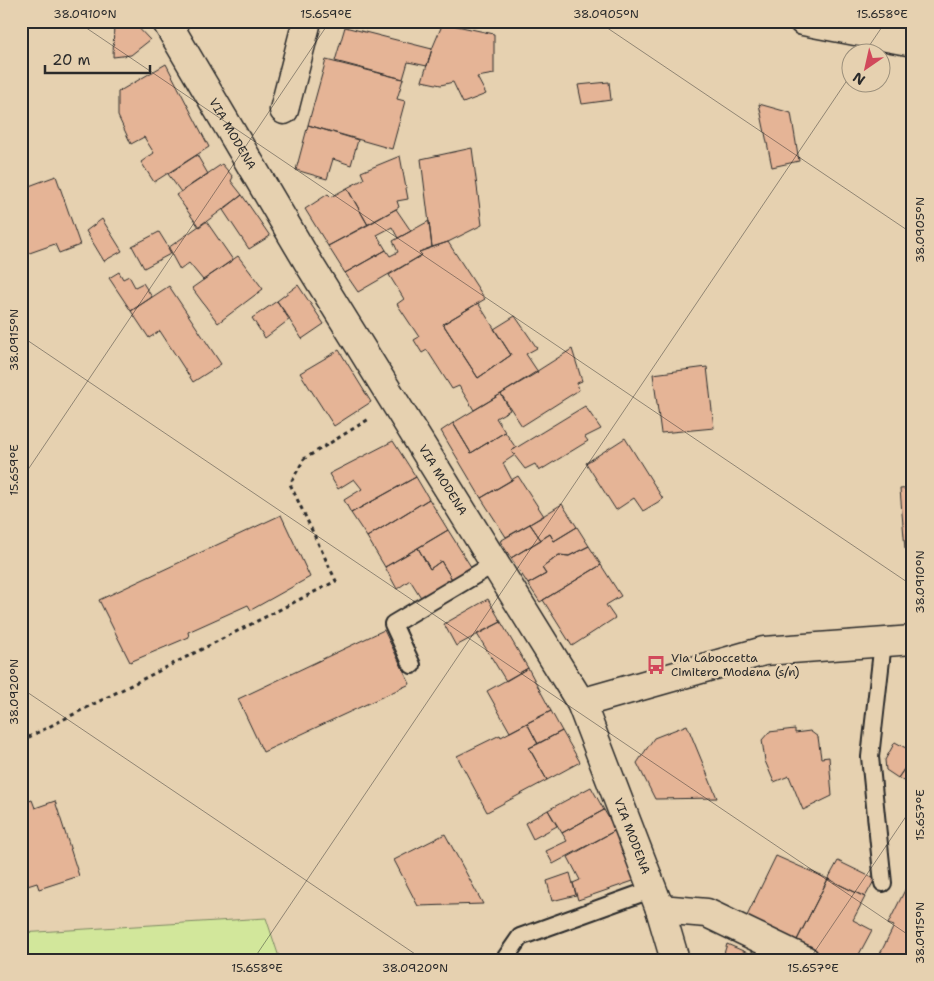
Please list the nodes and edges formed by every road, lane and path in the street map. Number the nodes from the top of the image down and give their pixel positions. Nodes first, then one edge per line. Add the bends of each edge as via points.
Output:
1 (166, 21) edge
2 (307, 21) edge
3 (803, 21) edge
4 (913, 42) edge
5 (284, 110) dead end
6 (395, 403) junction
7 (494, 564) junction
8 (913, 640) edge
9 (883, 642) junction
10 (412, 665) dead end
11 (581, 703) junction
12 (21, 741) edge
13 (883, 883) dead end
14 (656, 899) junction
15 (504, 960) edge
16 (675, 960) edge
17 (805, 960) edge

1 - 6 main road, VIA MODENA
2 - 5 main road
3 - 4 main road
6 - 7 main road, VIA MODENA
6 - 12 path via 304,459 290,484 336,581
7 - 10 lane via 393,624
7 - 11 main road, VIA MODENA
8 - 9 main road
9 - 11 main road via 764,651
9 - 13 lane via 870,757
11 - 14 main road, VIA MODENA
14 - 15 lane via 520,937
14 - 16 main road, VIA MODENA
14 - 17 main road via 707,913

